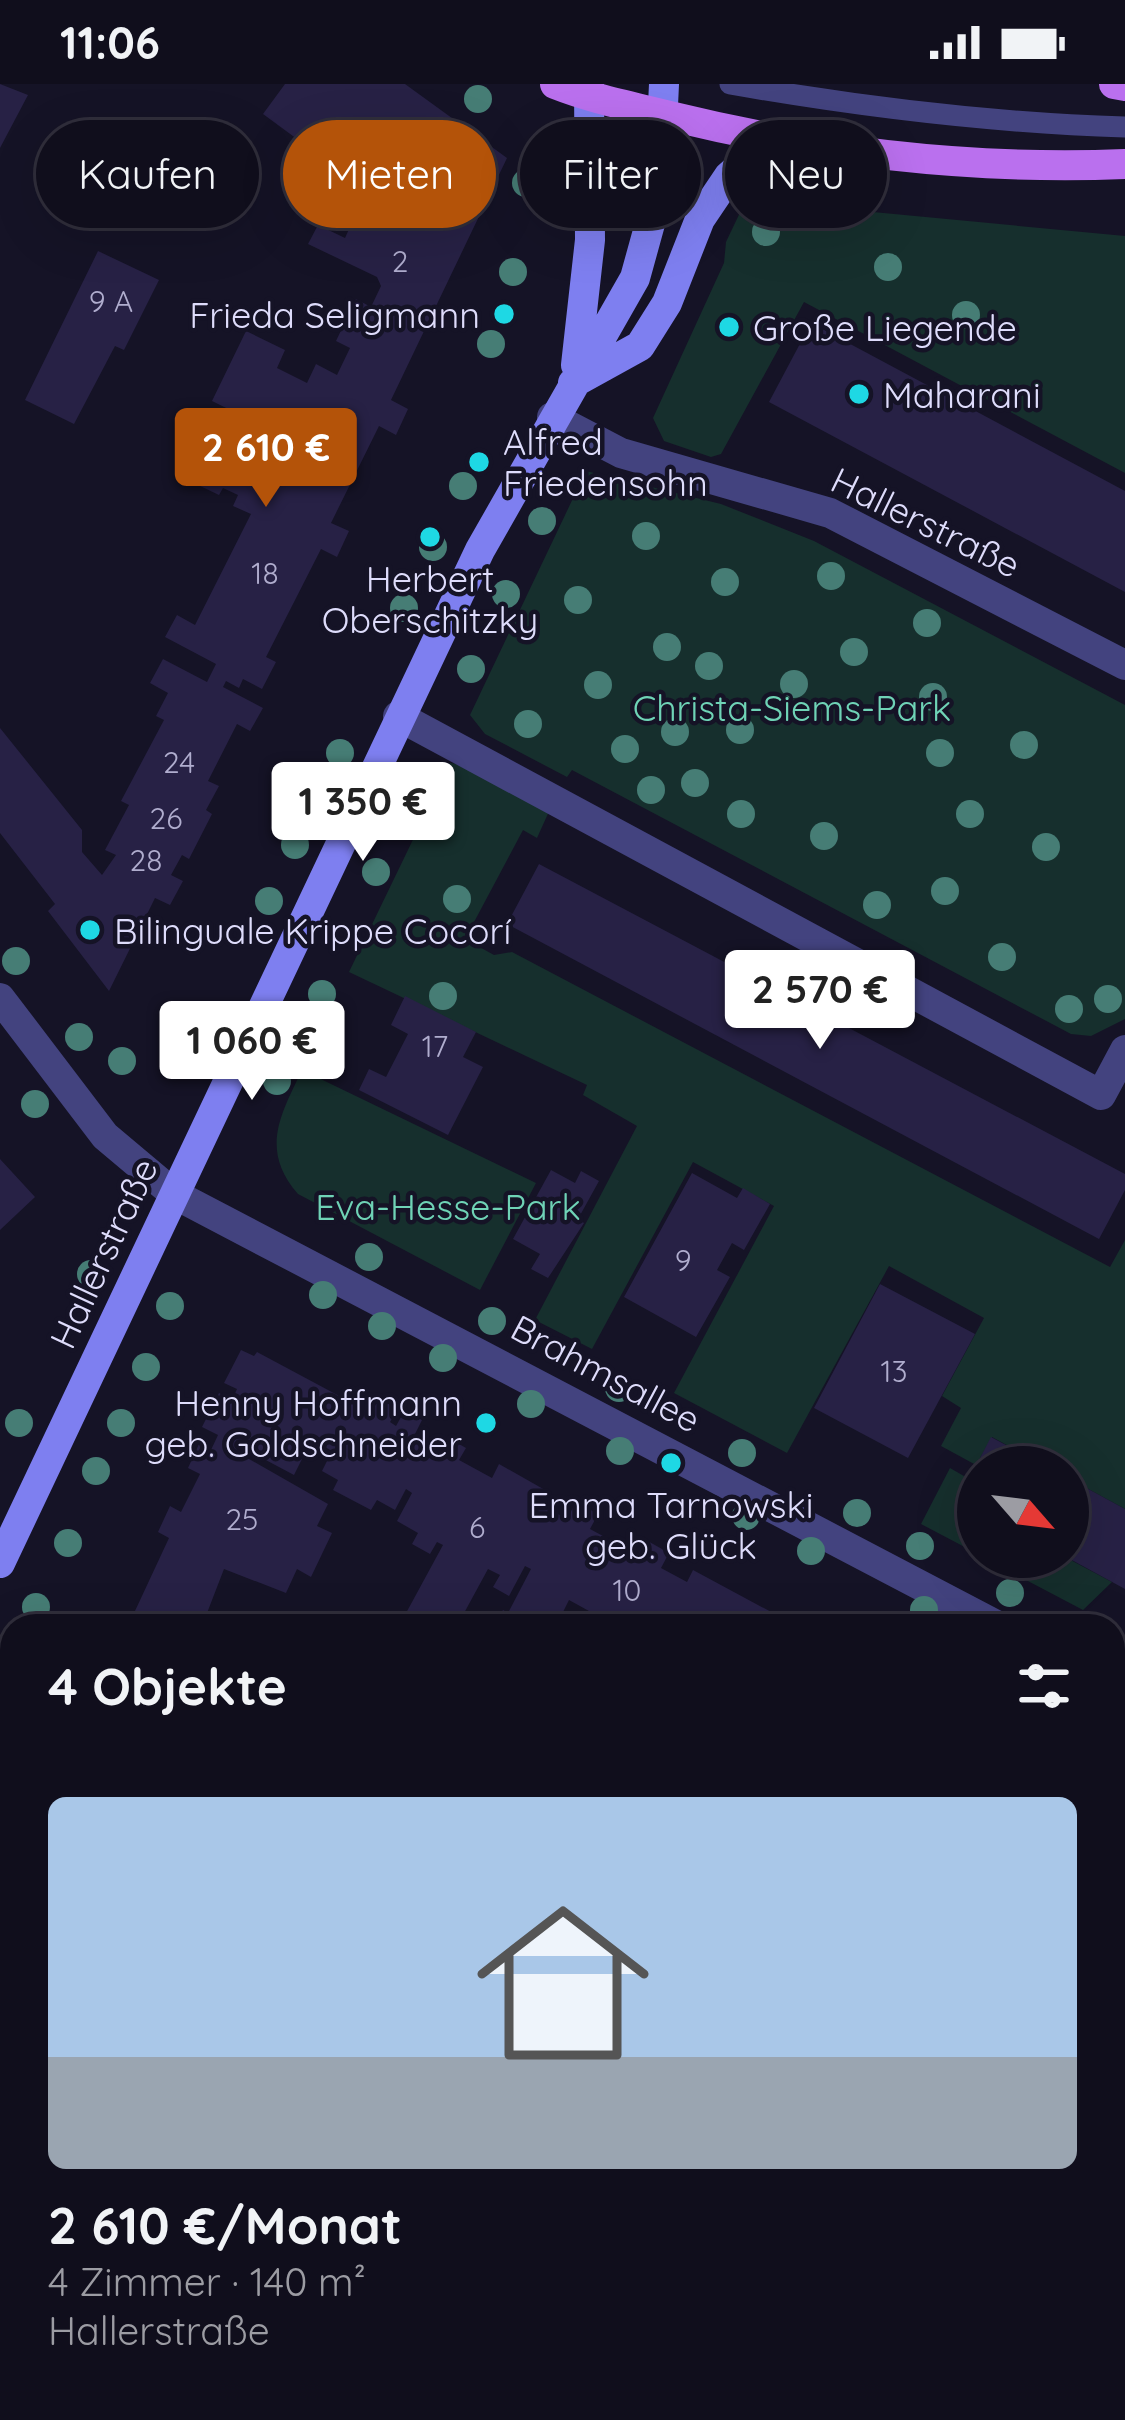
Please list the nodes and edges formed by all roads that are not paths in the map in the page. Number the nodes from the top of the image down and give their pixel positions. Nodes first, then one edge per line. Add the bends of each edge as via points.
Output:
1 (555, 84) edge
2 (730, 84) edge
3 (1114, 84) edge
4 (1125, 86) edge
5 (596, 89) edge
6 (664, 99) edge
7 (725, 123) edge
8 (1125, 127) edge
9 (887, 153) edge
10 (1125, 164) edge
11 (725, 185) edge
12 (572, 383) junction
13 (553, 416) junction
14 (1125, 665) edge
15 (398, 716) junction
16 (0, 998) edge
17 (1125, 1050) edge
18 (174, 1194) junction
19 (0, 1563) edge
20 (975, 1614) edge

1 - 5 main road
2 - 8 lane via 853,104
3 - 4 main road
5 - 6 main road
5 - 12 main road, Hallerstraße via 588,290
6 - 7 main road
6 - 12 main road, Hallerstraße via 659,190 645,252
9 - 10 main road
11 - 12 main road via 700,219 667,303 640,346
12 - 13 main road, Hallerstraße
13 - 14 street, Hallerstraße via 621,453 830,513
13 - 15 main road, Hallerstraße
15 - 17 street via 1101,1095
15 - 18 main road, Hallerstraße
16 - 18 street, Brahmsallee via 104,1136
18 - 19 main road, Hallerstraße
18 - 20 street, Brahmsallee

